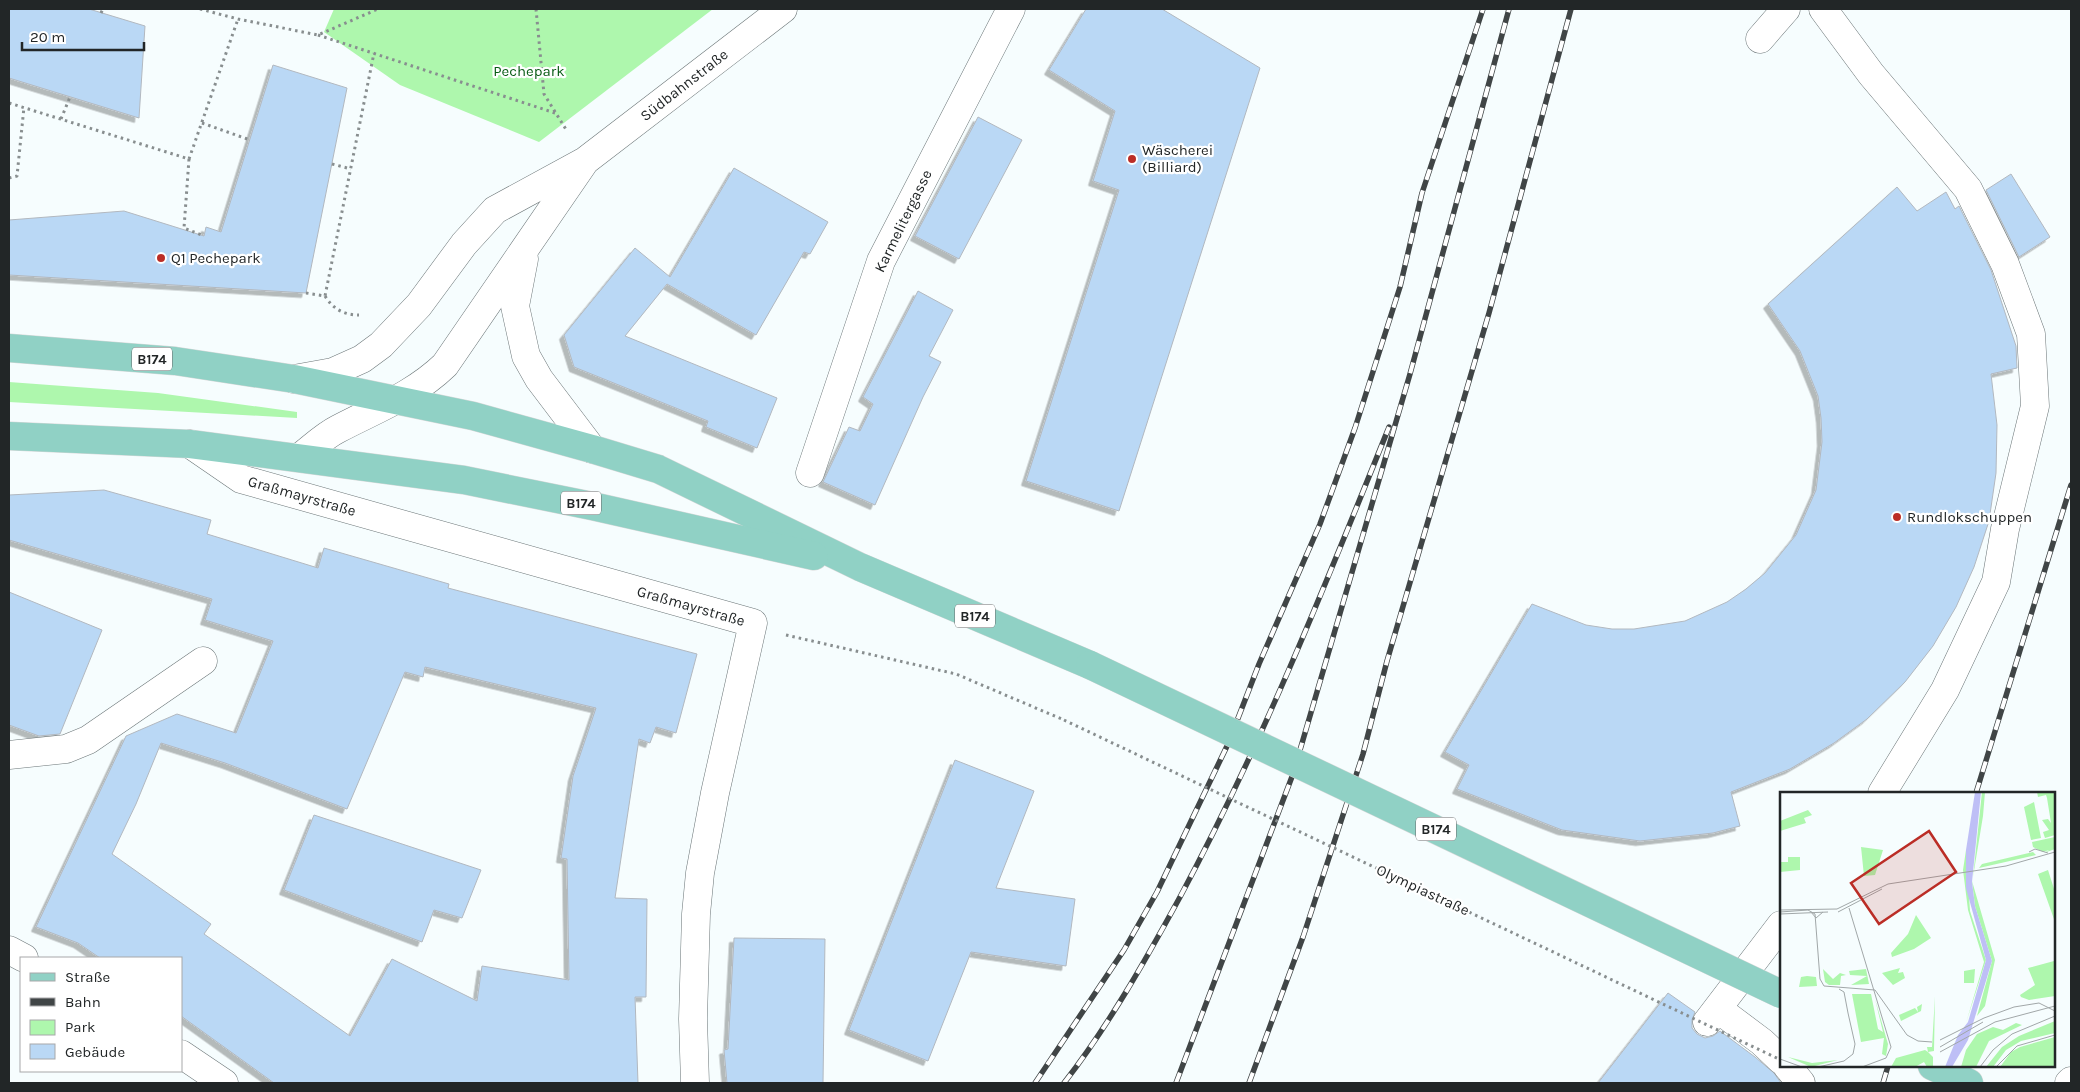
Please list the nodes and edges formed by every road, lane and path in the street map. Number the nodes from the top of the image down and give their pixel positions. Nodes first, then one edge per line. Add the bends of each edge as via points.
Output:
1 (200, 9) edge
2 (378, 9) edge
3 (536, 9) edge
4 (783, 9) edge
5 (1011, 9) edge
6 (1786, 9) edge
7 (1823, 9) edge
8 (238, 19) junction
9 (318, 35) junction
10 (1760, 39) dead end
11 (374, 53) junction
12 (70, 97) dead end
13 (9, 102) edge
14 (24, 107) junction
15 (555, 112) junction
16 (61, 119) junction
17 (202, 123) junction
18 (250, 140) dead end
19 (189, 160) junction
20 (585, 161) junction
21 (332, 164) dead end
22 (351, 169) junction
23 (9, 178) edge
24 (204, 236) dead end
25 (526, 250) junction
26 (306, 293) dead end
27 (325, 296) junction
28 (369, 314) dead end
29 (9, 348) edge
30 (294, 379) junction
31 (398, 401) junction
32 (9, 436) edge
33 (190, 444) junction
34 (592, 449) junction
35 (300, 457) junction
36 (810, 472) dead end
37 (860, 567) junction
38 (753, 623) junction
39 (204, 661) dead end
40 (9, 756) edge
41 (1883, 792) edge
42 (1780, 926) edge
43 (9, 950) edge
44 (22, 957) edge
45 (1780, 994) edge
46 (182, 1055) edge
47 (1780, 1059) edge
48 (1780, 1060) edge
49 (1788, 1067) edge
50 (1934, 1067) edge
51 (224, 1083) edge
52 (695, 1083) edge
53 (1802, 1083) edge
54 (1969, 1083) edge

1 - 8 path
2 - 9 path
3 - 15 path via 544,94
4 - 20 street, Südbahnstraße
5 - 36 street, Karmelitergasse via 881,261
6 - 10 street
7 - 41 street via 1871,74 1968,190 2005,264 2030,334 2035,406 2005,529 1996,582 1945,690
8 - 9 path
8 - 17 path
9 - 11 path
11 - 15 path
11 - 22 path
12 - 16 path
13 - 14 path
14 - 16 path
14 - 23 path via 17,176
15 - 20 path
16 - 19 path
17 - 18 path
17 - 19 path
19 - 24 path via 184,228
20 - 25 street
20 - 30 street via 496,210 464,244 404,322 368,354 333,372
21 - 22 path
22 - 27 path
25 - 31 street via 445,365
25 - 34 street via 515,306 526,356 544,386
26 - 27 path
27 - 28 path via 332,308 351,315
29 - 30 main road, Graßmayrstraße / B174 via 175,361
30 - 31 main road, Graßmayrstraße / B174
31 - 34 main road, Graßmayrstraße / B174 via 473,416
31 - 35 street via 336,430
32 - 33 main road, Graßmayrstraße / B174
33 - 35 main road, Graßmayrstraße / B174
33 - 38 street, Graßmayrstraße via 241,479
34 - 37 main road, Graßmayrstraße / B174 via 658,469
35 - 37 main road, Graßmayrstraße / B174 via 528,492
37 - 45 main road, Graßmayrstraße / B174, bridge via 1090,665
38 - 48 path, Olympiastraße, bridge via 787,635 956,674 1064,720
38 - 52 street, Graßmayrstraße via 700,873 693,1019
39 - 40 street via 88,740 66,749
42 - 47 street via 1712,1015 1762,1042
43 - 44 street
46 - 51 street
49 - 53 street
50 - 54 main road

